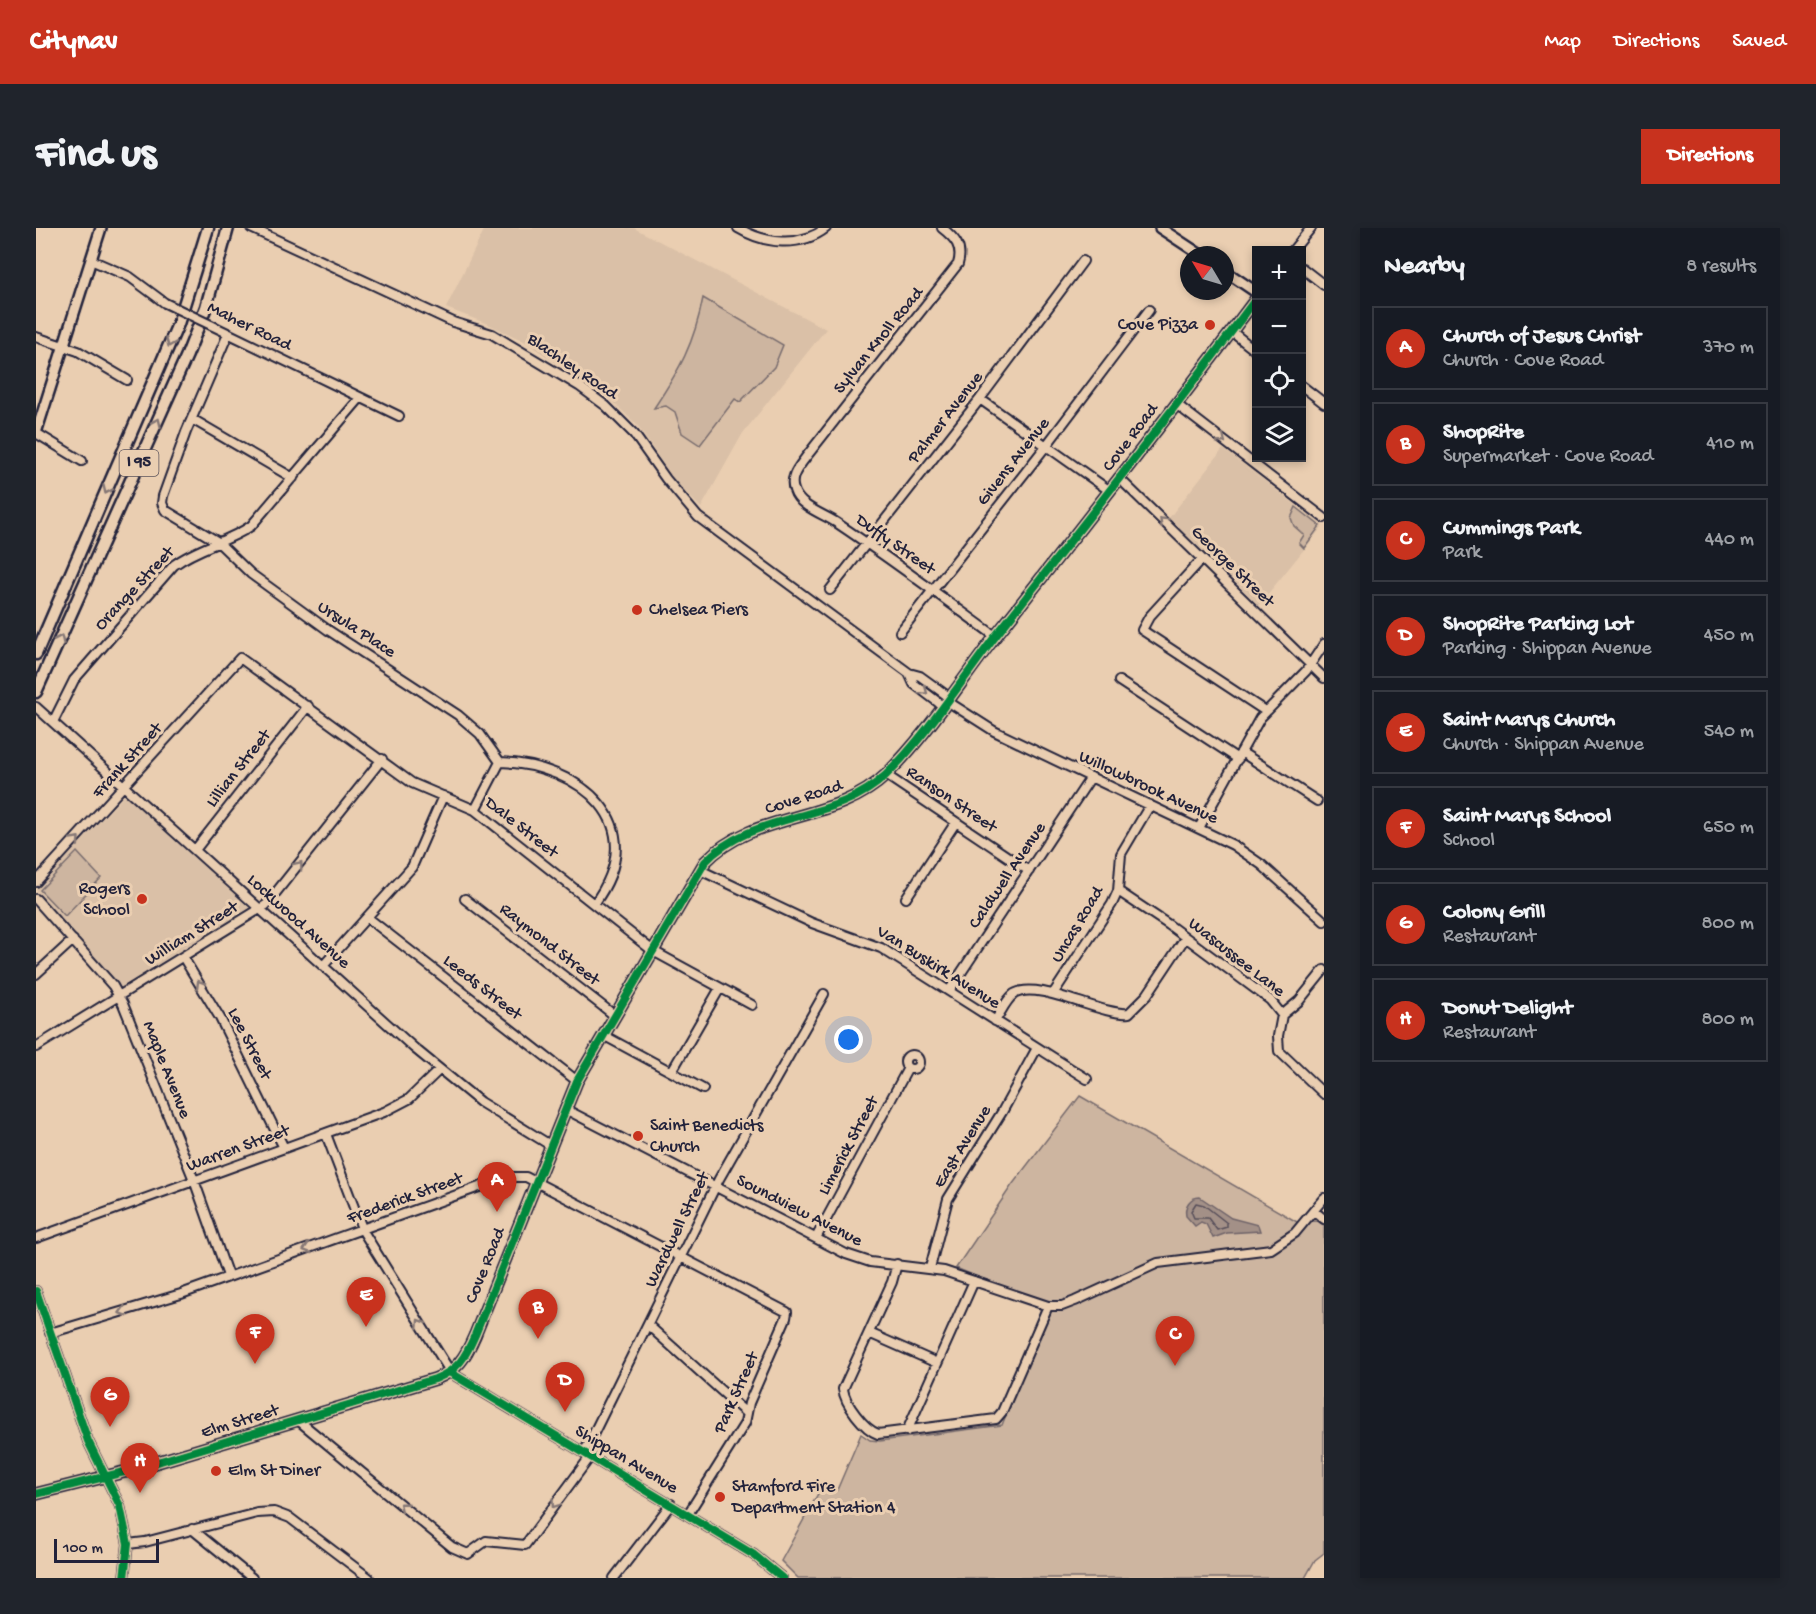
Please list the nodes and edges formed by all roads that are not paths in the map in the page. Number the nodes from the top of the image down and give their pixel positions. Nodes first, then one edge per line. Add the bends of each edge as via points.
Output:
1 (101, 228) edge
2 (201, 228) edge
3 (208, 228) edge
4 (228, 228) edge
5 (250, 228) edge
6 (738, 228) edge
7 (826, 228) edge
8 (942, 228) edge
9 (1160, 228) edge
10 (1311, 228) edge
11 (263, 231) edge
12 (1187, 246) edge
13 (1296, 246) edge
14 (91, 261) junction
15 (1083, 261) dead end
16 (1306, 271) edge
17 (195, 275) junction
18 (1234, 277) edge
19 (1324, 285) edge
20 (1252, 289) edge
21 (1256, 300) edge
22 (1149, 310) dead end
23 (1232, 332) junction
24 (228, 334) junction
25 (36, 337) edge
26 (62, 345) junction
27 (1252, 347) edge
28 (126, 380) dead end
29 (1306, 389) edge
30 (360, 398) junction
31 (980, 399) junction
32 (1324, 403) edge
33 (1176, 404) junction
34 (399, 416) dead end
35 (192, 418) junction
36 (36, 433) edge
37 (1046, 446) junction
38 (82, 461) dead end
39 (795, 471) joint
40 (292, 478) junction
41 (1119, 478) junction
42 (1110, 490) junction
43 (1324, 518) edge
44 (218, 542) junction
45 (868, 544) junction
46 (1202, 559) junction
47 (830, 590) dead end
48 (933, 590) junction
49 (56, 604) junction
50 (900, 632) dead end
51 (996, 636) junction
52 (36, 644) edge
53 (1324, 644) edge
54 (36, 654) edge
55 (240, 658) joint
56 (1310, 665) junction
57 (1324, 678) edge
58 (1119, 681) dead end
59 (36, 692) edge
60 (946, 701) junction
61 (308, 706) junction
62 (36, 707) edge
63 (1265, 711) junction
64 (53, 722) junction
65 (1239, 756) junction
66 (382, 759) junction
67 (500, 762) junction
68 (886, 775) junction
69 (1091, 777) junction
70 (125, 788) junction
71 (444, 796) junction
72 (1317, 801) dead end
73 (1149, 805) junction
74 (475, 810) junction
75 (956, 822) junction
76 (1199, 828) junction
77 (195, 850) junction
78 (700, 870) junction
79 (1029, 871) junction
80 (36, 882) edge
81 (1118, 891) junction
82 (906, 898) dead end
83 (36, 899) edge
84 (465, 899) dead end
85 (594, 903) junction
86 (261, 909) junction
87 (368, 918) junction
88 (1324, 921) edge
89 (1185, 938) junction
90 (73, 940) junction
91 (653, 951) junction
92 (183, 957) junction
93 (323, 966) junction
94 (1324, 970) edge
95 (36, 974) edge
96 (720, 988) junction
97 (949, 991) junction
98 (824, 994) dead end
99 (1053, 994) junction
100 (118, 996) junction
101 (752, 1005) dead end
102 (614, 1015) junction
103 (1282, 1015) junction
104 (995, 1021) junction
105 (603, 1035) junction
106 (36, 1047) edge
107 (1038, 1048) junction
108 (908, 1068) dead end
109 (439, 1070) junction
110 (672, 1071) junction
111 (1086, 1079) dead end
112 (577, 1081) junction
113 (703, 1089) dead end
114 (1324, 1094) edge
115 (565, 1109) junction
116 (326, 1134) junction
117 (550, 1145) junction
118 (284, 1148) junction
119 (194, 1180) junction
120 (536, 1181) junction
121 (716, 1186) junction
122 (1324, 1198) edge
123 (1314, 1211) junction
124 (1324, 1219) edge
125 (363, 1231) junction
126 (36, 1238) edge
127 (816, 1238) junction
128 (682, 1256) junction
129 (897, 1264) junction
130 (930, 1268) junction
131 (228, 1276) junction
132 (974, 1281) junction
133 (36, 1291) edge
134 (1048, 1305) junction
135 (787, 1312) joint
136 (648, 1325) junction
137 (50, 1333) junction
138 (869, 1333) junction
139 (937, 1364) junction
140 (451, 1373) junction
141 (746, 1413) junction
142 (298, 1420) junction
143 (907, 1431) junction
144 (587, 1455) junction
145 (106, 1477) junction
146 (36, 1494) edge
147 (671, 1504) junction
148 (688, 1514) junction
149 (192, 1529) junction
150 (128, 1544) junction
151 (125, 1578) edge
152 (252, 1578) edge
153 (369, 1578) edge
154 (614, 1578) edge
155 (783, 1578) edge

1 - 14 main road
2 - 17 highway
3 - 17 highway, I 95
59 -> 4 highway, I 95 via 197,331
5 - 11 street, Blachley Road
6 - 7 street via 759,238 784,242
8 - 39 street, Sylvan Knoll Road via 958,245 958,264
9 - 12 main road
10 - 13 street
11 - 60 street, Blachley Road via 453,322 492,334 579,386 634,434 698,517 909,673 914,684
14 - 24 street, Maher Road, bridge via 130,277 165,303
14 - 26 main road
15 - 31 street, Palmer Avenue
16 - 19 street
17 -> 49 highway, I 95 via 169,347
18 - 20 main road
21 - 23 main road, Cove Road
22 - 37 street, Givens Avenue
23 - 27 street
23 - 33 main road, Cove Road
24 - 30 street, Maher Road
24 - 35 street, Ursula Place
25 - 26 street
26 - 28 street via 86,354
26 - 36 main road
29 - 32 street
30 - 34 street, Maher Road
30 - 40 street, Orange Street
31 - 37 street
31 - 45 street, Palmer Avenue
33 - 41 main road, Cove Road
33 -> 43 street
35 - 40 street
35 - 44 street, Ursula Place via 162,503 171,516
36 - 38 street
37 - 42 street
37 - 48 street, Givens Avenue
39 - 45 street, Duffy Street via 794,491 803,503
40 - 44 street, Orange Street via 251,526
41 - 42 main road, Cove Road
46 -> 41 street, George Street
42 - 51 main road, Cove Road
44 - 64 street, Orange Street via 191,552 174,565 74,680
44 - 67 street, Ursula Place via 251,574 291,604 458,715 480,734
45 - 47 street, Palmer Avenue
45 - 48 street, Duffy Street
46 - 56 street, George Street
46 - 63 street via 1142,628 1151,638
48 - 50 street, Givens Avenue
48 - 51 street, Duffy Street
49 - 52 highway
49 - 54 highway, I 95
51 - 60 main road, Cove Road
53 - 56 street
55 - 61 street, Dale Street
55 - 70 street, Frank Street
56 - 57 street, George Street
56 - 63 street
58 - 65 street
60 - 68 main road, Cove Road
60 - 69 street, Willowbrook Avenue via 994,731
61 - 66 street, Dale Street
61 - 77 street, Lillian Street
62 - 64 street, Lockwood Avenue
63 - 65 street
64 - 70 street, Lockwood Avenue
65 - 72 street
65 - 76 street
66 - 71 street, Dale Street via 412,783
86 -> 66 street, William Street
67 - 74 street
67 - 85 street via 531,764 562,775 587,792 605,812 616,834 616,861 612,877
68 - 75 street, Ranson Street
68 - 78 main road, Cove Road via 860,795 737,837 719,848
69 - 73 street, Willowbrook Avenue
69 - 79 street, Caldwell Avenue
70 - 77 street, Lockwood Avenue
80 -> 70 street, Frank Street
71 - 74 street, Dale Street
71 - 87 street via 415,863
73 - 76 street, Willowbrook Avenue
73 - 81 street, Uncas Road via 1120,854
74 - 85 street, Dale Street
75 - 79 street, Ranson Street
75 - 82 street
76 - 88 street, Willowbrook Avenue via 1263,865
77 - 86 street, Lockwood Avenue
78 - 91 main road, Cove Road
78 - 97 street, Van Buskirk Avenue via 812,923 866,940
79 - 97 street, Caldwell Avenue
81 - 89 street, Wascussee Lane
81 - 99 street, Uncas Road
83 - 90 street, Maple Avenue
84 - 102 street, Raymond Street
85 - 91 street, Dale Street
86 - 92 street, William Street
86 - 93 street, Lockwood Avenue
87 - 93 street
87 - 112 street, Leeds Street
89 - 99 street via 1148,995 1129,1013
89 - 103 street, Wascussee Lane via 1270,1000
90 - 95 street
90 - 100 street, Maple Avenue
91 - 96 street, Dale Street
91 - 102 main road, Cove Road
92 - 100 street, William Street
118 -> 92 street, Lee Street via 220,1018
93 - 109 street, Lockwood Avenue
94 - 103 street
96 - 101 street, Dale Street
96 - 110 street
97 - 104 street, Van Buskirk Avenue
98 - 121 street, Wardwell Street
99 - 104 street via 1016,993
100 - 106 street, William Street
100 - 119 street, Maple Avenue
102 - 105 main road, Cove Road
103 - 114 street, Wascussee Lane via 1279,1051
104 - 107 street, Van Buskirk Avenue
105 - 110 street
105 - 112 main road, Cove Road
107 - 111 street, Van Buskirk Avenue
107 - 130 street, East Avenue via 948,1199
108 - 127 street, Limerick Street
109 - 116 street, Warren Street via 409,1099
109 - 117 street, Lockwood Avenue via 480,1102
110 - 113 street
112 - 115 main road, Cove Road
115 - 117 main road, Cove Road
115 - 121 street, Soundview Avenue
116 - 118 street, Warren Street
116 - 125 street, Shippan Avenue
117 - 120 main road, Cove Road
118 - 119 street, Warren Street
119 - 126 street, Warren Street
119 - 131 street, Maple Avenue
120 - 125 street, Frederick Street via 507,1177
120 - 128 street, Frederick Street
120 - 140 main road, Cove Road via 468,1352
121 - 127 street, Soundview Avenue
121 - 128 street, Wardwell Street
122 - 123 street, Soundview Avenue
123 - 124 street
123 - 134 street, Soundview Avenue via 1291,1237 1271,1249 1158,1263 1062,1306
125 -> 131 street, Frederick Street
140 -> 125 street, Shippan Avenue
127 - 129 street, Soundview Avenue via 861,1260
128 - 135 street, Frederick Street
128 - 136 street, Wardwell Street
129 - 130 street, Soundview Avenue
129 - 138 street
130 - 132 street, Soundview Avenue
131 -> 137 street, Frederick Street
132 - 134 street, Soundview Avenue
132 - 139 street
133 - 137 street
134 - 143 street via 996,1419
135 - 141 street, Park Street
136 - 141 street
136 - 144 street, Wardwell Street
137 - 145 street via 88,1441
138 - 139 street
138 - 143 street via 845,1385 844,1396 874,1433
139 - 143 street
140 - 142 main road, Elm Street
140 - 144 street, Shippan Avenue
141 - 148 street, Park Street via 745,1423
144 -> 142 street, Wardwell Street via 525,1545 486,1541 468,1554 452,1547
142 - 145 main road, Elm Street
144 - 147 street, Shippan Avenue
145 - 146 main road, Elm Street
145 - 150 street via 120,1506
147 - 148 street, Shippan Avenue
147 - 154 street
148 - 155 street, Shippan Avenue
149 - 150 street
149 - 152 street
149 - 153 street via 257,1513 281,1514
150 - 151 street

